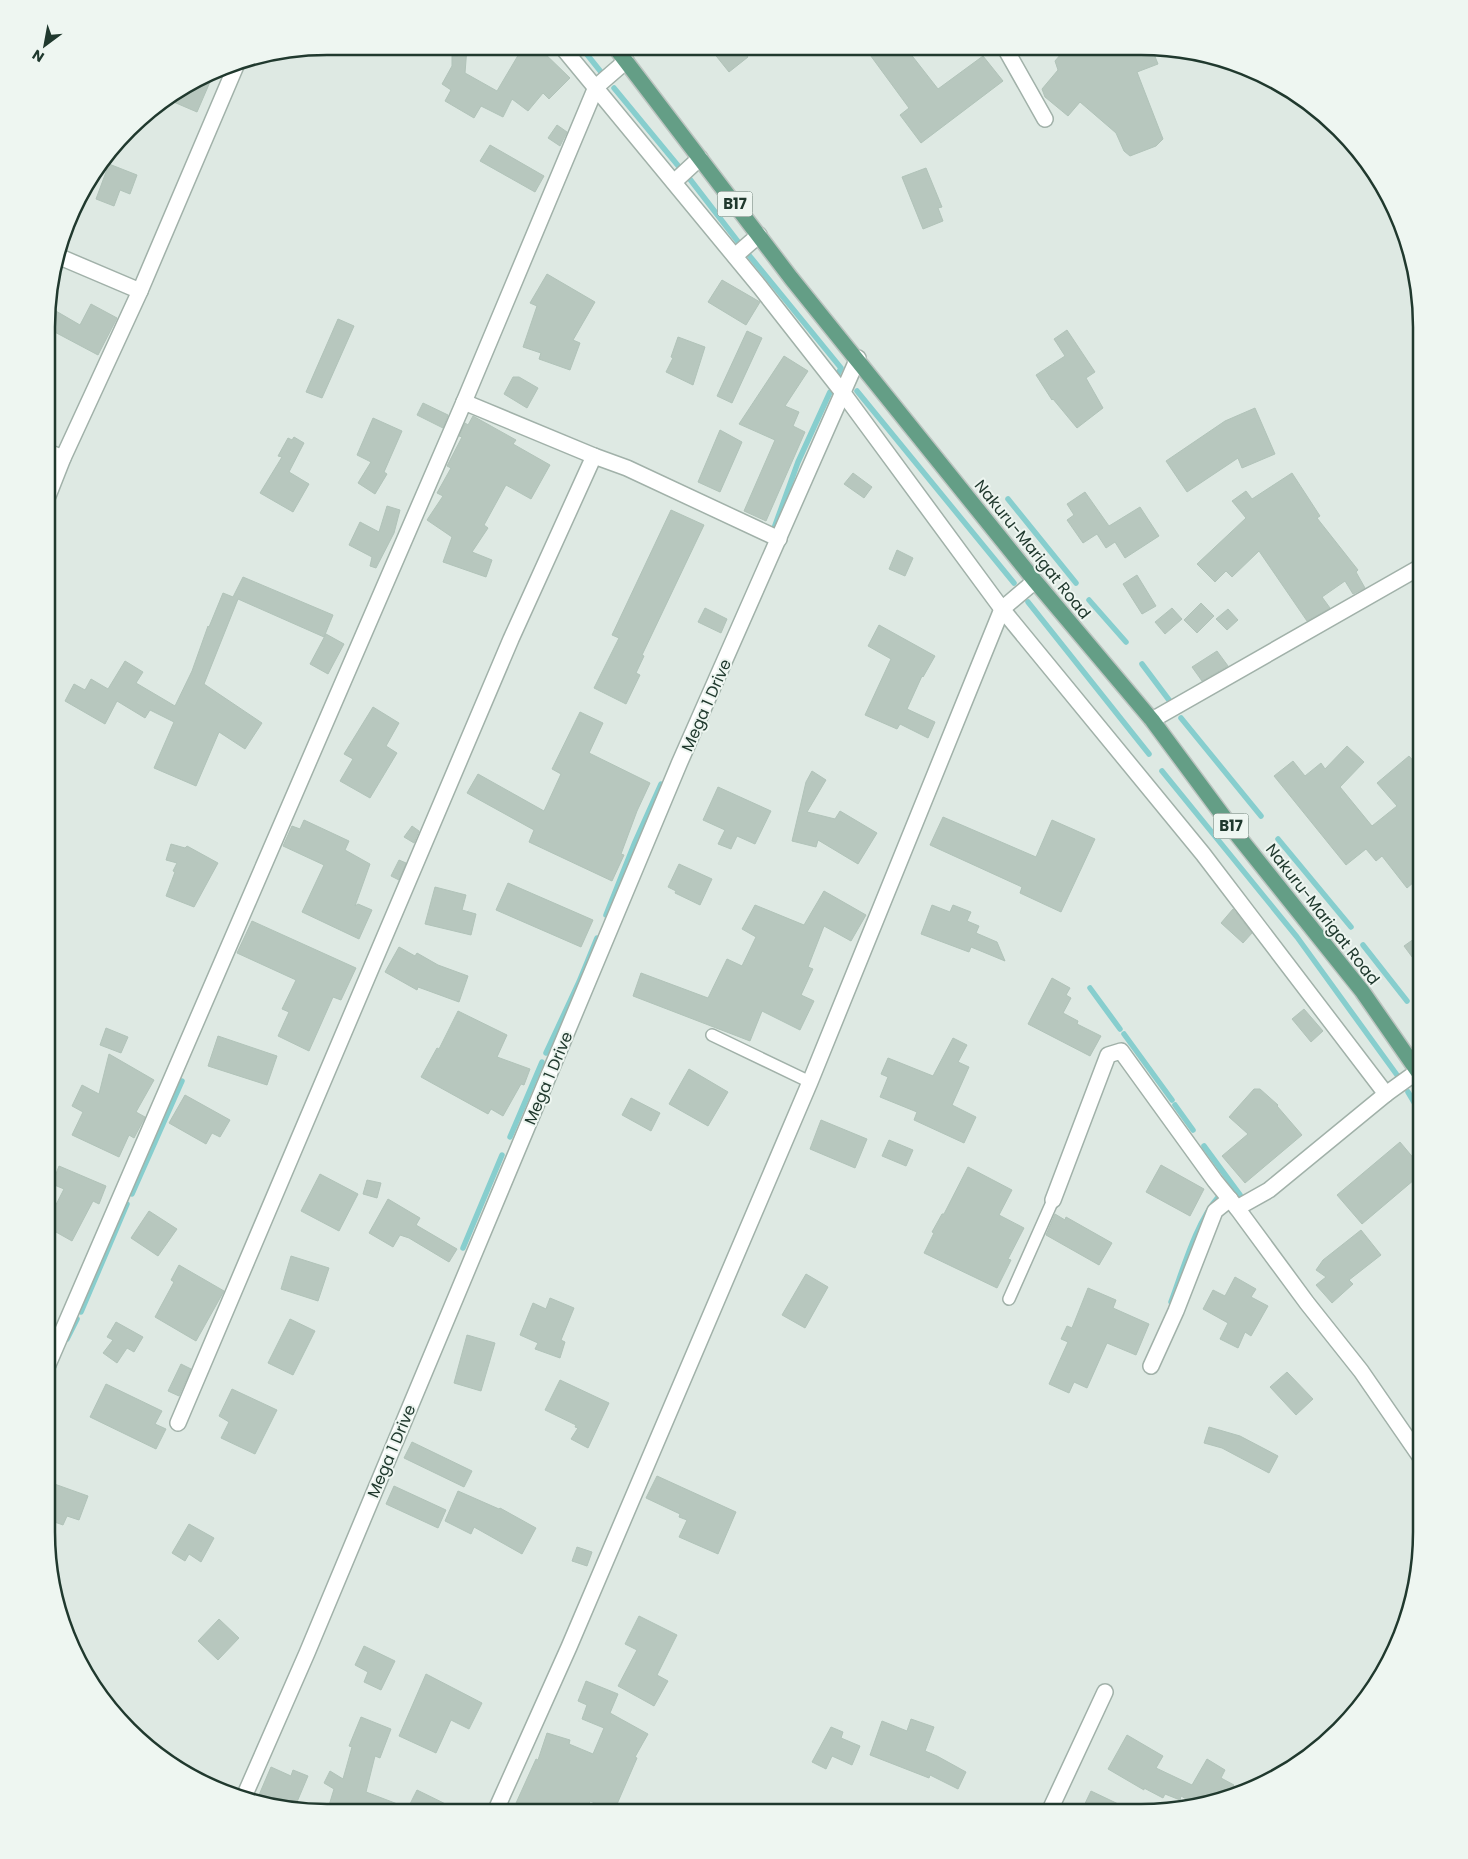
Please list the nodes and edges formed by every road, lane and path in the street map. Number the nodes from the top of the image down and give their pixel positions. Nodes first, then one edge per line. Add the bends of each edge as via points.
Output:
1 (569, 55) edge
2 (621, 55) edge
3 (1008, 55) edge
4 (626, 61) junction
5 (234, 71) edge
6 (596, 88) junction
7 (1045, 119) dead end
8 (700, 158) junction
9 (674, 182) junction
10 (759, 235) junction
11 (735, 256) junction
12 (63, 258) edge
13 (140, 290) junction
14 (858, 358) junction
15 (843, 393) junction
16 (464, 402) junction
17 (55, 455) edge
18 (594, 456) junction
19 (63, 458) junction
20 (55, 478) edge
21 (779, 539) junction
22 (1413, 571) edge
23 (1035, 581) junction
24 (1002, 609) junction
25 (1152, 720) junction
26 (712, 1035) dead end
27 (1413, 1063) edge
28 (1413, 1077) edge
29 (810, 1082) junction
30 (1386, 1094) junction
31 (1053, 1200) joint
32 (1234, 1203) junction
33 (1009, 1299) dead end
34 (55, 1348) edge
35 (1151, 1366) dead end
36 (178, 1423) dead end
37 (1413, 1446) edge
38 (1106, 1692) dead end
39 (246, 1792) edge
40 (499, 1804) edge
41 (1053, 1804) edge

1 - 6 street
2 - 4 main road, Nakuru-Marigat Road / B17
3 - 7 street
4 - 6 street
4 - 8 main road, Nakuru-Marigat Road / B17
5 - 13 street
6 - 9 street
6 - 16 street
8 - 9 street
8 - 10 main road, Nakuru-Marigat Road / B17
9 - 11 street
10 - 11 street
10 - 14 main road, Nakuru-Marigat Road / B17
11 - 15 street
12 - 13 street
13 - 19 street
14 - 15 street, Mega 1 Drive
14 - 23 main road, Nakuru-Marigat Road / B17
15 - 21 street, Mega 1 Drive
15 - 24 street
16 - 18 street
16 - 34 street
17 - 19 street
18 - 21 street via 627,468
18 - 36 street via 511,639
19 - 20 street
21 - 39 street, Mega 1 Drive via 680,764
22 - 25 street
23 - 24 street
23 - 25 main road, Nakuru-Marigat Road / B17
24 - 29 street
24 - 30 street via 1203,854
25 - 27 main road, Nakuru-Marigat Road / B17 via 1238,836 1362,991
26 - 29 lane
28 - 30 street
29 - 40 street via 570,1647
30 - 32 street via 1268,1190
31 - 32 street via 1108,1055 1121,1051
31 - 33 lane
32 - 35 street via 1215,1211
32 - 37 street via 1306,1303 1361,1371
38 - 41 street

